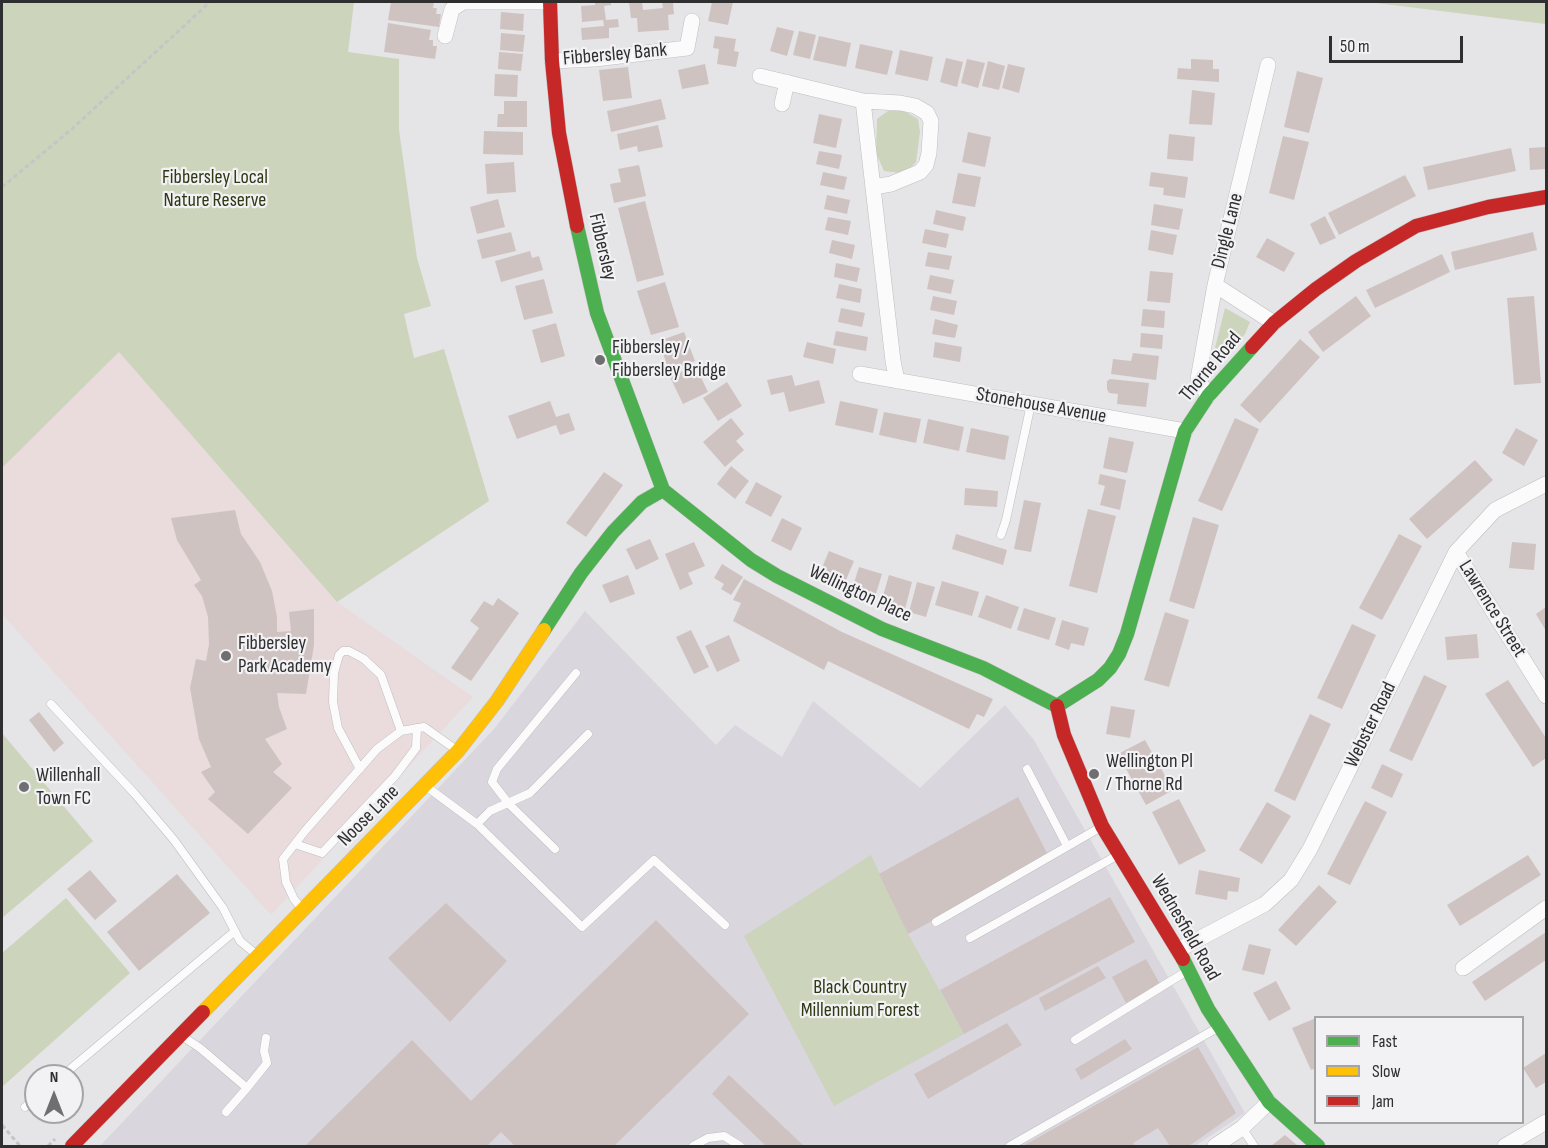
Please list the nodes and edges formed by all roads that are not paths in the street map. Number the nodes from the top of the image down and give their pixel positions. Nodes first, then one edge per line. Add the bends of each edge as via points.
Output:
1 (550, 2) edge
2 (692, 21) dead end
3 (445, 36) dead end
4 (552, 61) junction
5 (1268, 65) dead end
6 (760, 76) dead end
7 (787, 82) junction
8 (863, 101) junction
9 (782, 104) dead end
10 (874, 187) junction
11 (1546, 197) edge
12 (1215, 285) junction
13 (1274, 323) junction
14 (860, 374) dead end
15 (897, 381) junction
16 (1208, 396) junction
17 (1031, 404) junction
18 (1185, 431) junction
19 (1546, 484) edge
20 (663, 490) junction
21 (1001, 535) dead end
22 (1456, 552) junction
23 (576, 673) dead end
24 (1546, 696) edge
25 (51, 704) dead end
26 (1057, 706) junction
27 (417, 728) junction
28 (401, 731) junction
29 (588, 734) dead end
30 (458, 751) junction
31 (360, 769) junction
32 (1027, 769) dead end
33 (425, 786) junction
34 (509, 804) junction
35 (477, 825) junction
36 (1102, 826) junction
37 (295, 844) junction
38 (1067, 846) junction
39 (555, 849) dead end
40 (1119, 854) junction
41 (1546, 908) edge
42 (302, 910) junction
43 (936, 922) dead end
44 (725, 925) dead end
45 (235, 931) junction
46 (970, 938) dead end
47 (1178, 950) junction
48 (258, 956) junction
49 (1463, 968) dead end
50 (1188, 970) junction
51 (1220, 1026) junction
52 (181, 1035) junction
53 (266, 1038) dead end
54 (1074, 1040) dead end
55 (76, 1064) edge
56 (247, 1088) junction
57 (1269, 1102) junction
58 (226, 1112) dead end
59 (1546, 1123) edge
60 (1242, 1128) junction
61 (72, 1146) edge
62 (693, 1146) edge
63 (740, 1146) edge
64 (1010, 1146) edge
65 (1215, 1146) edge
66 (1254, 1146) edge
67 (1318, 1146) edge
68 (1505, 1146) edge

1 - 3 street via 463,2 452,9
1 - 4 street, Fibbersley
2 - 4 street, Fibbersley Bank via 687,48
4 - 20 street, Fibbersley via 559,133 597,313
5 - 12 street, Dingle Lane
6 - 7 street
7 - 8 street
7 - 9 street
8 - 10 street
8 - 10 street via 915,106 932,121 929,153 920,172
10 - 15 street
11 - 13 street, Thorne Road via 1416,226 1332,278
12 - 13 street
12 - 16 street, Dingle Lane via 1198,379
13 - 16 street, Thorne Road
14 - 15 street, Stonehouse Avenue
15 - 17 street, Stonehouse Avenue
16 - 18 street, Thorne Road
17 - 18 street, Stonehouse Avenue
17 - 21 lane
18 - 26 street, Thorne Road via 1119,654 1098,680
19 - 22 street, Webster Road via 1495,510
20 - 26 street, Wellington Place via 777,576 882,629 983,668
20 - 30 street, Noose Lane via 642,502 613,532
22 - 24 street, Lawrence Street
22 - 47 street, Webster Road via 1310,849 1291,880 1265,904
23 - 34 lane via 497,769 492,782
25 - 45 lane via 174,840
26 - 36 street, Wednesfield Road via 1064,735
27 - 28 lane
27 - 30 lane via 424,727
27 - 37 lane via 416,748 395,776 322,853
28 - 31 lane via 377,749
28 - 31 lane via 381,675 364,659 343,651 334,673 333,702 338,728
29 - 34 lane via 530,794
30 - 33 street, Noose Lane
31 - 37 lane
32 - 38 lane
33 - 35 lane
33 - 42 street, Noose Lane
34 - 35 lane via 490,811
34 - 39 lane
35 - 44 lane via 582,927 654,860
36 - 38 lane
36 - 40 street, Wednesfield Road
37 - 42 lane via 283,859 286,882
38 - 43 lane
40 - 46 lane
40 - 47 street, Wednesfield Road
41 - 49 street
42 - 48 street, Noose Lane
45 - 48 lane via 240,941
45 - 55 lane
47 - 50 street, Wednesfield Road
48 - 52 street, Noose Lane
50 - 51 street, Wednesfield Road
50 - 54 lane
51 - 57 street, Wednesfield Road
51 - 64 lane
52 - 56 lane
52 - 61 street, Noose Lane
53 - 56 lane via 267,1063
56 - 58 lane
57 - 60 street
57 - 67 street, Wednesfield Road
59 - 68 street
60 - 65 street
60 - 66 lane
62 - 63 lane via 708,1138 724,1136

